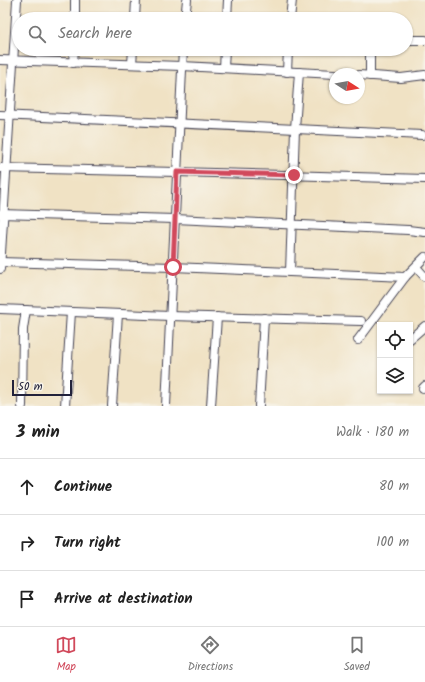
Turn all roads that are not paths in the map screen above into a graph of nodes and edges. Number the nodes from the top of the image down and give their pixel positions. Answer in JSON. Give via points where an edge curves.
{"nodes":[{"id":1,"x":16,"y":0,"type":"edge"},
{"id":2,"x":75,"y":0,"type":"edge"},
{"id":3,"x":136,"y":0,"type":"edge"},
{"id":4,"x":187,"y":0,"type":"edge"},
{"id":5,"x":228,"y":0,"type":"edge"},
{"id":6,"x":292,"y":0,"type":"edge"},
{"id":7,"x":15,"y":12,"type":"edge"},
{"id":8,"x":75,"y":12,"type":"edge"},
{"id":9,"x":135,"y":12,"type":"edge"},
{"id":10,"x":186,"y":12,"type":"edge"},
{"id":11,"x":227,"y":12,"type":"edge"},
{"id":12,"x":291,"y":12,"type":"edge"},
{"id":13,"x":413,"y":40,"type":"edge"},
{"id":14,"x":425,"y":40,"type":"edge"},
{"id":15,"x":13,"y":56,"type":"edge"},
{"id":16,"x":73,"y":56,"type":"edge"},
{"id":17,"x":133,"y":56,"type":"edge"},
{"id":18,"x":183,"y":56,"type":"edge"},
{"id":19,"x":225,"y":56,"type":"edge"},
{"id":20,"x":288,"y":56,"type":"edge"},
{"id":21,"x":370,"y":56,"type":"edge"},
{"id":22,"x":0,"y":60,"type":"edge"},
{"id":23,"x":13,"y":61,"type":"junction"},
{"id":24,"x":73,"y":62,"type":"junction"},
{"id":25,"x":132,"y":64,"type":"junction"},
{"id":26,"x":182,"y":66,"type":"junction"},
{"id":27,"x":224,"y":68,"type":"junction"},
{"id":28,"x":287,"y":72,"type":"junction"},
{"id":29,"x":299,"y":72,"type":"junction"},
{"id":30,"x":329,"y":74,"type":"edge"},
{"id":31,"x":425,"y":75,"type":"edge"},
{"id":32,"x":365,"y":76,"type":"edge"},
{"id":33,"x":370,"y":76,"type":"junction"},
{"id":34,"x":0,"y":115,"type":"edge"},
{"id":35,"x":10,"y":115,"type":"junction"},
{"id":36,"x":179,"y":124,"type":"junction"},
{"id":37,"x":295,"y":129,"type":"junction"},
{"id":38,"x":422,"y":135,"type":"dead end"},
{"id":39,"x":3,"y":168,"type":"edge"},
{"id":40,"x":177,"y":172,"type":"junction"},
{"id":41,"x":294,"y":175,"type":"junction"},
{"id":42,"x":425,"y":179,"type":"edge"},
{"id":43,"x":2,"y":214,"type":"edge"},
{"id":44,"x":175,"y":219,"type":"junction"},
{"id":45,"x":291,"y":224,"type":"junction"},
{"id":46,"x":425,"y":232,"type":"edge"},
{"id":47,"x":425,"y":258,"type":"edge"},
{"id":48,"x":0,"y":262,"type":"edge"},
{"id":49,"x":173,"y":267,"type":"junction"},
{"id":50,"x":416,"y":267,"type":"junction"},
{"id":51,"x":0,"y":269,"type":"edge"},
{"id":52,"x":290,"y":272,"type":"junction"},
{"id":53,"x":405,"y":277,"type":"junction"},
{"id":54,"x":425,"y":277,"type":"edge"},
{"id":55,"x":0,"y":309,"type":"edge"},
{"id":56,"x":26,"y":310,"type":"junction"},
{"id":57,"x":71,"y":312,"type":"junction"},
{"id":58,"x":118,"y":314,"type":"junction"},
{"id":59,"x":170,"y":316,"type":"junction"},
{"id":60,"x":217,"y":317,"type":"junction"},
{"id":61,"x":264,"y":318,"type":"junction"},
{"id":62,"x":361,"y":321,"type":"dead end"},
{"id":63,"x":425,"y":326,"type":"edge"},
{"id":64,"x":413,"y":336,"type":"edge"},
{"id":65,"x":358,"y":340,"type":"dead end"},
{"id":66,"x":22,"y":406,"type":"edge"},
{"id":67,"x":65,"y":406,"type":"edge"},
{"id":68,"x":112,"y":406,"type":"edge"},
{"id":69,"x":166,"y":406,"type":"edge"},
{"id":70,"x":211,"y":406,"type":"edge"},
{"id":71,"x":259,"y":406,"type":"edge"}],
"edges":[{"from":1,"to":7,"type":"street"},
{"from":2,"to":8,"type":"street"},
{"from":3,"to":9,"type":"street"},
{"from":4,"to":10,"type":"street"},
{"from":5,"to":11,"type":"street"},
{"from":6,"to":12,"type":"street"},
{"from":13,"to":14,"type":"street"},
{"from":15,"to":23,"type":"street"},
{"from":16,"to":24,"type":"street"},
{"from":17,"to":25,"type":"street"},
{"from":18,"to":26,"type":"street"},
{"from":19,"to":27,"type":"street"},
{"from":20,"to":28,"type":"street"},
{"from":21,"to":33,"type":"street"},
{"from":22,"to":23,"type":"street"},
{"from":23,"to":24,"type":"street"},
{"from":23,"to":35,"type":"street"},
{"from":24,"to":25,"type":"street"},
{"from":25,"to":26,"type":"street"},
{"from":26,"to":27,"type":"street"},
{"from":26,"to":36,"type":"street"},
{"from":27,"to":28,"type":"street"},
{"from":28,"to":29,"type":"street"},
{"from":29,"to":30,"type":"street"},
{"from":29,"to":37,"type":"street"},
{"from":31,"to":33,"type":"street","via":[[401,78]]},
{"from":32,"to":33,"type":"street"},
{"from":34,"to":35,"type":"street"},
{"from":35,"to":36,"type":"street"},
{"from":35,"to":39,"type":"street"},
{"from":36,"to":37,"type":"street"},
{"from":36,"to":40,"type":"street"},
{"from":37,"to":38,"type":"street"},
{"from":37,"to":41,"type":"street"},
{"from":39,"to":40,"type":"street"},
{"from":39,"to":43,"type":"street"},
{"from":40,"to":41,"type":"street"},
{"from":40,"to":44,"type":"street"},
{"from":41,"to":42,"type":"street"},
{"from":41,"to":45,"type":"street"},
{"from":43,"to":44,"type":"street"},
{"from":43,"to":48,"type":"street"},
{"from":44,"to":45,"type":"street"},
{"from":44,"to":49,"type":"street"},
{"from":45,"to":46,"type":"street"},
{"from":45,"to":52,"type":"street"},
{"from":47,"to":50,"type":"street"},
{"from":48,"to":49,"type":"street"},
{"from":48,"to":51,"type":"street"},
{"from":49,"to":52,"type":"street"},
{"from":49,"to":59,"type":"street"},
{"from":50,"to":53,"type":"street"},
{"from":50,"to":54,"type":"street"},
{"from":52,"to":53,"type":"street"},
{"from":53,"to":65,"type":"street"},
{"from":55,"to":56,"type":"street"},
{"from":56,"to":57,"type":"street"},
{"from":56,"to":66,"type":"street","via":[[23,329]]},
{"from":57,"to":58,"type":"street"},
{"from":57,"to":67,"type":"street"},
{"from":58,"to":59,"type":"street"},
{"from":58,"to":68,"type":"street"},
{"from":59,"to":60,"type":"street"},
{"from":59,"to":69,"type":"street"},
{"from":60,"to":61,"type":"street"},
{"from":60,"to":70,"type":"street"},
{"from":61,"to":62,"type":"street"},
{"from":61,"to":71,"type":"street"},
{"from":63,"to":64,"type":"street"}]}
